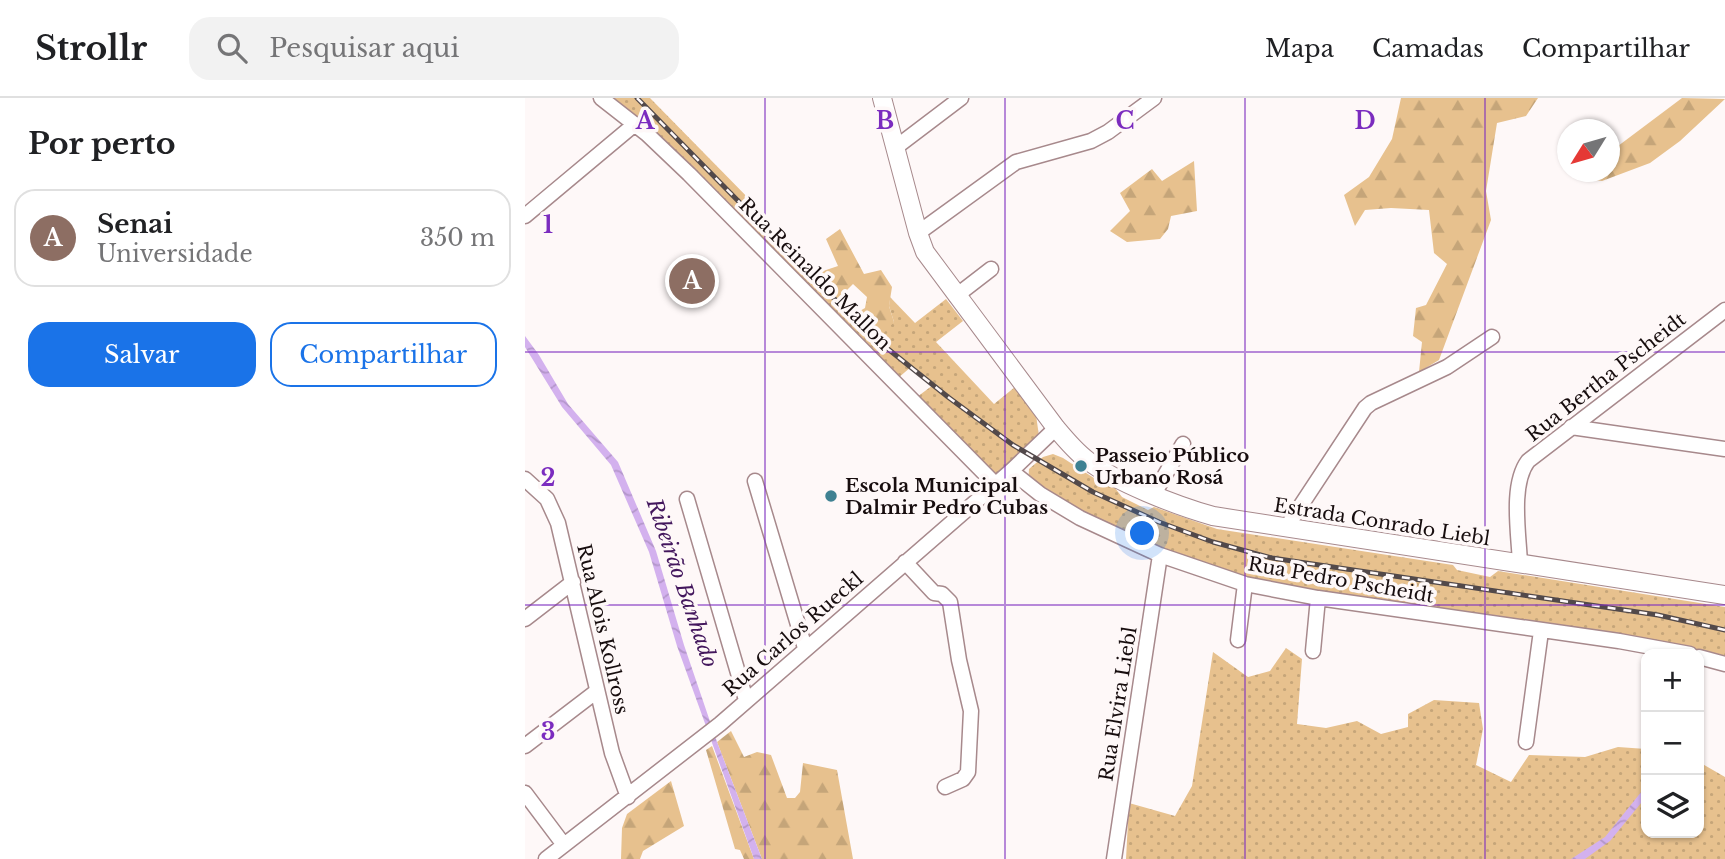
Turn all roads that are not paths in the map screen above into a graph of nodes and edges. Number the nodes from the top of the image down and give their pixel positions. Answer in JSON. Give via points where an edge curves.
{"nodes":[{"id":1,"x":601,"y":98,"type":"edge"},
{"id":2,"x":882,"y":98,"type":"edge"},
{"id":3,"x":961,"y":98,"type":"edge"},
{"id":4,"x":1154,"y":98,"type":"edge"},
{"id":5,"x":635,"y":124,"type":"junction"},
{"id":6,"x":895,"y":148,"type":"junction"},
{"id":7,"x":525,"y":216,"type":"edge"},
{"id":8,"x":918,"y":233,"type":"junction"},
{"id":9,"x":991,"y":269,"type":"dead end"},
{"id":10,"x":956,"y":296,"type":"junction"},
{"id":11,"x":1725,"y":310,"type":"edge"},
{"id":12,"x":1492,"y":337,"type":"dead end"},
{"id":13,"x":1571,"y":427,"type":"junction"},
{"id":14,"x":1056,"y":428,"type":"junction"},
{"id":15,"x":1183,"y":444,"type":"dead end"},
{"id":16,"x":1722,"y":446,"type":"edge"},
{"id":17,"x":1011,"y":471,"type":"junction"},
{"id":18,"x":525,"y":479,"type":"edge"},
{"id":19,"x":755,"y":481,"type":"dead end"},
{"id":20,"x":995,"y":484,"type":"junction"},
{"id":21,"x":1154,"y":494,"type":"junction"},
{"id":22,"x":687,"y":499,"type":"dead end"},
{"id":23,"x":1286,"y":528,"type":"junction"},
{"id":24,"x":1160,"y":555,"type":"junction"},
{"id":25,"x":905,"y":562,"type":"junction"},
{"id":26,"x":1520,"y":564,"type":"junction"},
{"id":27,"x":573,"y":582,"type":"junction"},
{"id":28,"x":1245,"y":584,"type":"junction"},
{"id":29,"x":1725,"y":595,"type":"edge"},
{"id":30,"x":1318,"y":598,"type":"junction"},
{"id":31,"x":525,"y":619,"type":"edge"},
{"id":32,"x":1541,"y":631,"type":"junction"},
{"id":33,"x":1238,"y":640,"type":"dead end"},
{"id":34,"x":805,"y":649,"type":"junction"},
{"id":35,"x":1663,"y":649,"type":"edge"},
{"id":36,"x":1314,"y":651,"type":"dead end"},
{"id":37,"x":1704,"y":658,"type":"edge"},
{"id":38,"x":1725,"y":664,"type":"edge"},
{"id":39,"x":597,"y":691,"type":"junction"},
{"id":40,"x":746,"y":700,"type":"junction"},
{"id":41,"x":1526,"y":743,"type":"dead end"},
{"id":42,"x":525,"y":746,"type":"edge"},
{"id":43,"x":946,"y":787,"type":"dead end"},
{"id":44,"x":525,"y":793,"type":"edge"},
{"id":45,"x":628,"y":797,"type":"junction"},
{"id":46,"x":564,"y":845,"type":"junction"},
{"id":47,"x":546,"y":859,"type":"edge"},
{"id":48,"x":1114,"y":859,"type":"edge"}],
"edges":[{"from":1,"to":5,"type":"street","name":"Rua Reinaldo Mallon"},
{"from":2,"to":6,"type":"main road","name":"Estrada Conrado Liebl"},
{"from":3,"to":6,"type":"street"},
{"from":4,"to":8,"type":"street","via":[[1100,137],[1016,162]]},
{"from":5,"to":7,"type":"street"},
{"from":5,"to":20,"type":"street","name":"Rua Reinaldo Mallon"},
{"from":6,"to":8,"type":"main road","name":"Estrada Conrado Liebl"},
{"from":8,"to":10,"type":"main road","name":"Estrada Conrado Liebl","via":[[925,252]]},
{"from":9,"to":10,"type":"street"},
{"from":10,"to":14,"type":"main road","name":"Estrada Conrado Liebl"},
{"from":11,"to":13,"type":"street","name":"Rua Bertha Pscheidt"},
{"from":12,"to":23,"type":"street","via":[[1447,367],[1371,403]]},
{"from":13,"to":16,"type":"street"},
{"from":13,"to":26,"type":"street","name":"Rua Bertha Pscheidt","via":[[1528,461],[1520,475]]},
{"from":14,"to":17,"type":"street","name":"Rua Carlos Rueckl"},
{"from":14,"to":21,"type":"main road","name":"Estrada Conrado Liebl","via":[[1088,461]]},
{"from":15,"to":21,"type":"street"},
{"from":17,"to":20,"type":"street","name":"Rua Carlos Rueckl"},
{"from":17,"to":24,"type":"street","name":"Rua Pedro Pscheidt","via":[[1080,518]]},
{"from":18,"to":27,"type":"street","name":"Rua Alois Kollross","via":[[553,510]]},
{"from":19,"to":34,"type":"street"},
{"from":20,"to":25,"type":"street","name":"Rua Carlos Rueckl"},
{"from":21,"to":23,"type":"main road","name":"Estrada Conrado Liebl","via":[[1213,516]]},
{"from":22,"to":40,"type":"street"},
{"from":23,"to":26,"type":"main road","name":"Estrada Conrado Liebl"},
{"from":24,"to":28,"type":"street","name":"Rua Pedro Pscheidt"},
{"from":24,"to":48,"type":"street","name":"Rua Elvira Liebl"},
{"from":25,"to":34,"type":"street","name":"Rua Carlos Rueckl"},
{"from":25,"to":43,"type":"street","via":[[934,593],[950,602],[971,711],[968,772]]},
{"from":26,"to":29,"type":"main road","name":"Estrada Conrado Liebl"},
{"from":27,"to":31,"type":"street"},
{"from":27,"to":39,"type":"street","name":"Rua Alois Kollross"},
{"from":28,"to":30,"type":"street","name":"Rua Pedro Pscheidt"},
{"from":28,"to":33,"type":"street"},
{"from":30,"to":32,"type":"street","name":"Rua Pedro Pscheidt"},
{"from":30,"to":36,"type":"street"},
{"from":32,"to":35,"type":"street","name":"Rua Pedro Pscheidt"},
{"from":32,"to":41,"type":"street"},
{"from":34,"to":40,"type":"street","name":"Rua Carlos Rueckl"},
{"from":37,"to":38,"type":"street"},
{"from":39,"to":42,"type":"street"},
{"from":39,"to":45,"type":"street","name":"Rua Alois Kollross"},
{"from":40,"to":45,"type":"street","name":"Rua Carlos Rueckl"},
{"from":44,"to":46,"type":"street"},
{"from":45,"to":46,"type":"street","name":"Rua Carlos Rueckl"},
{"from":46,"to":47,"type":"street","name":"Rua Carlos Rueckl"}]}
